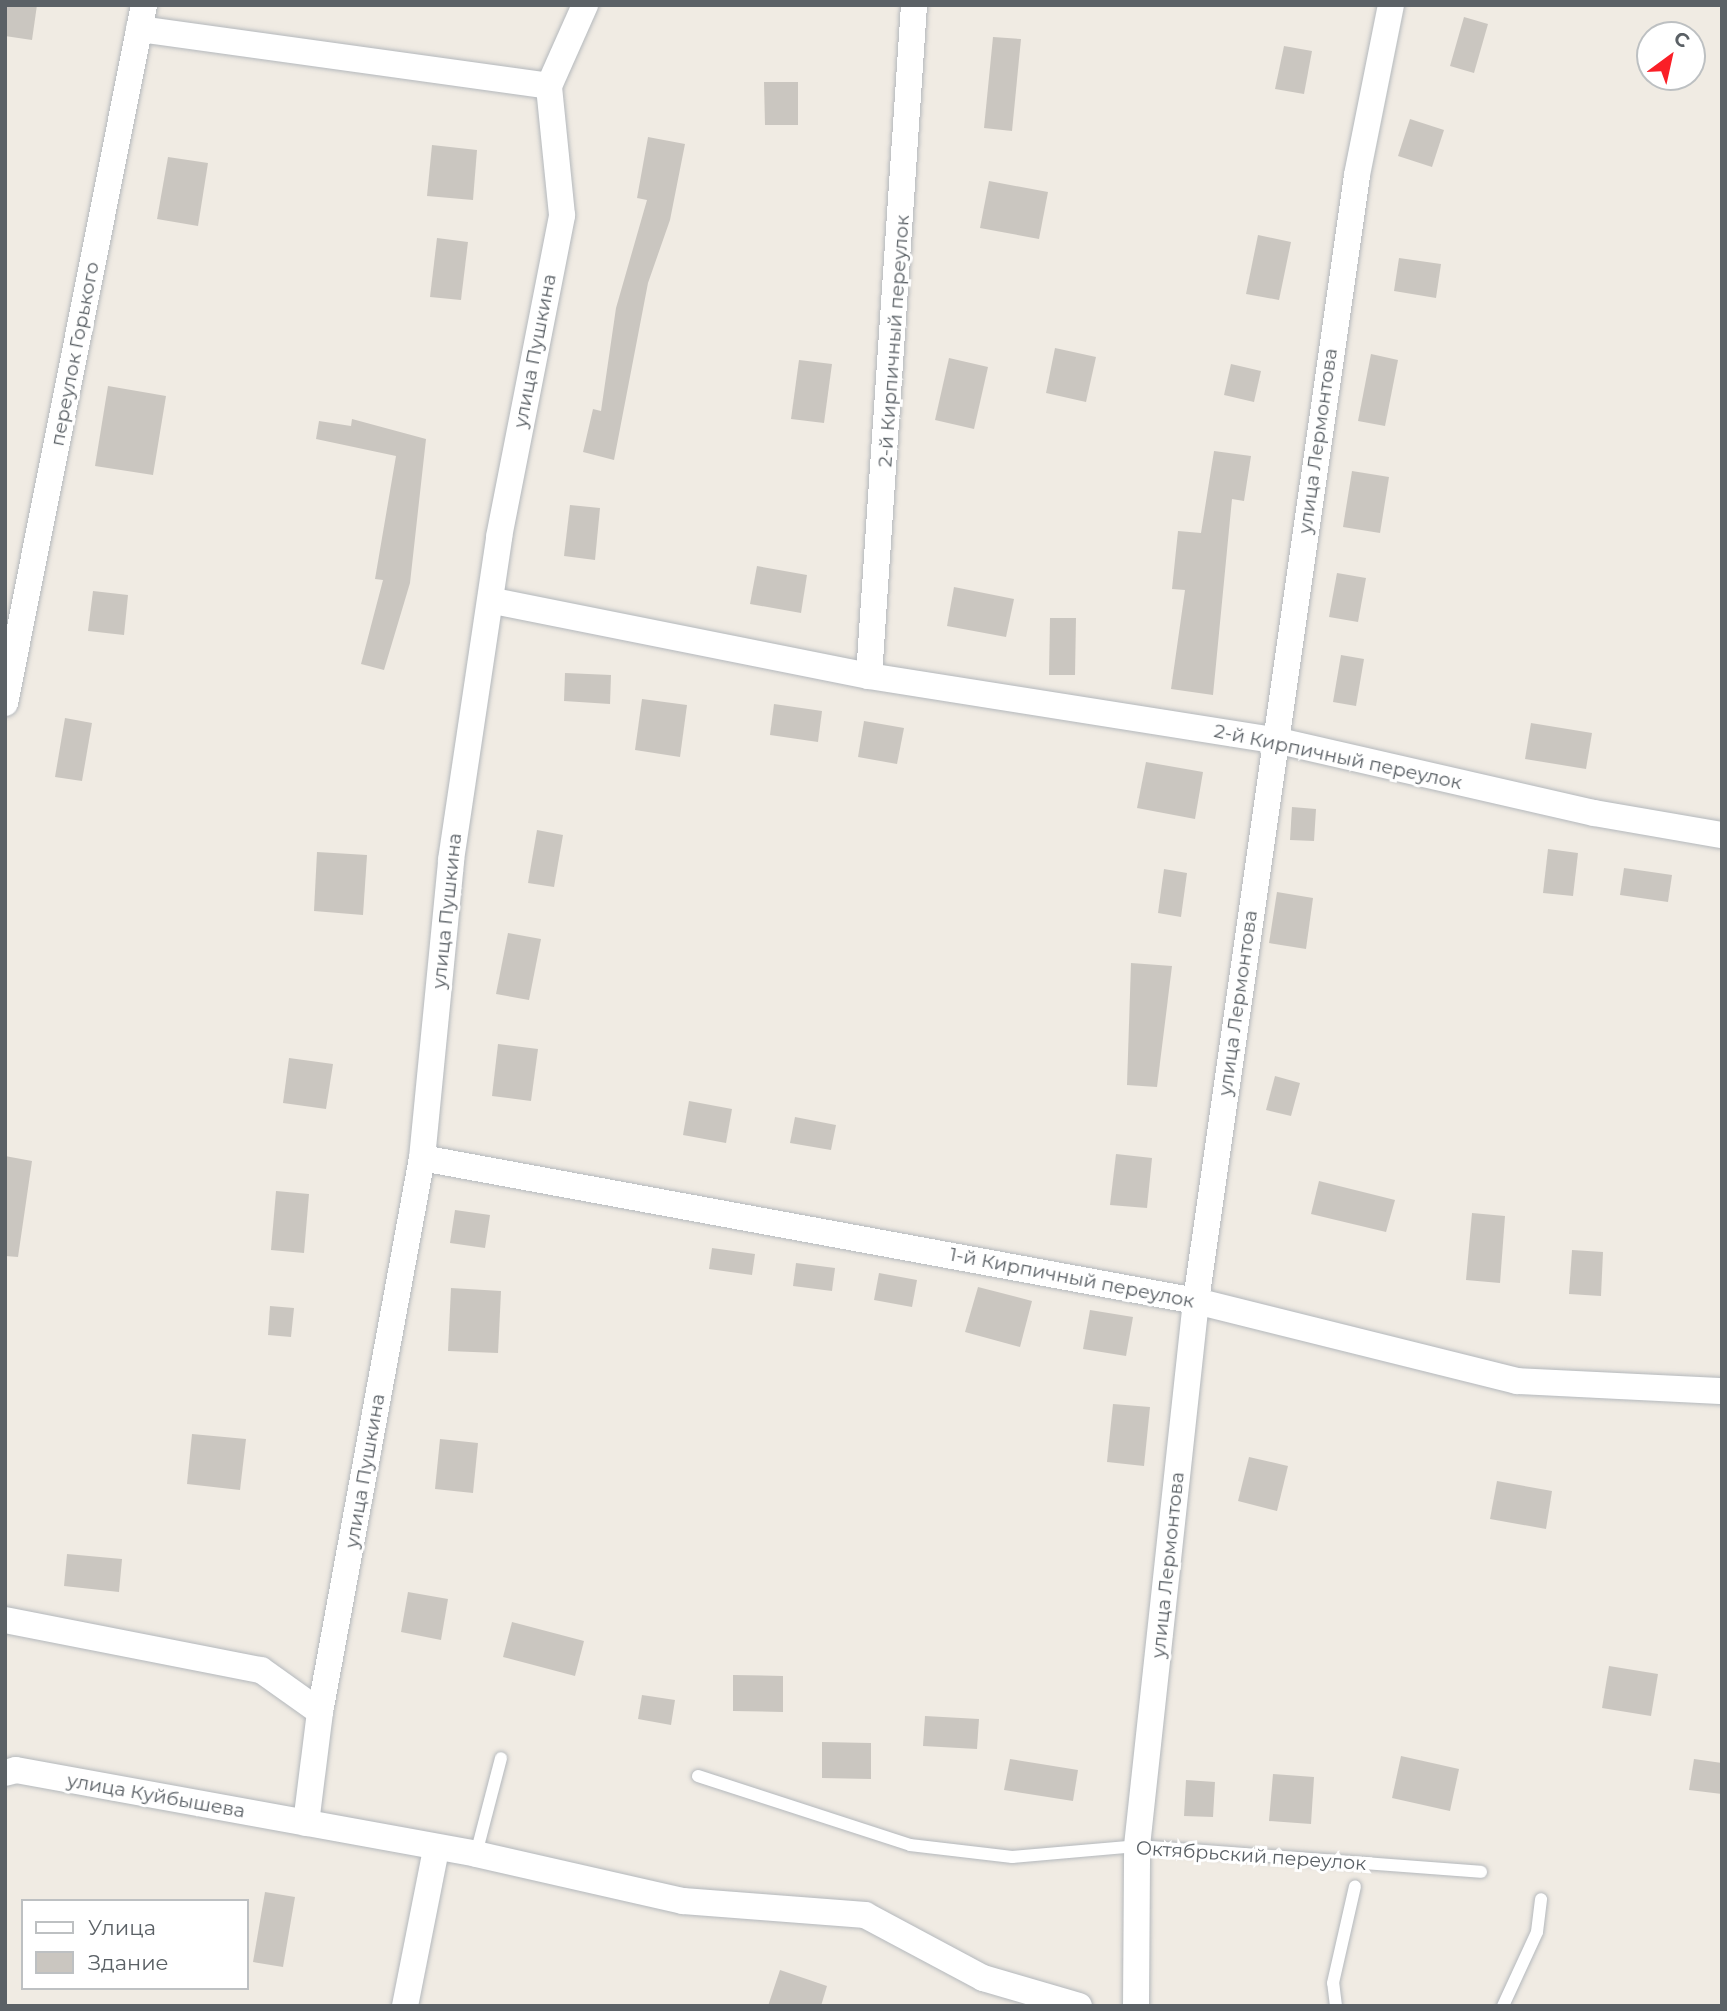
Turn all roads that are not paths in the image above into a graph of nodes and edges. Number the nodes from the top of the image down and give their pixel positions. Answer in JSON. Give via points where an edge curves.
{"nodes":[{"id":1,"x":585,"y":5,"type":"edge"},
{"id":2,"x":914,"y":5,"type":"edge"},
{"id":3,"x":1391,"y":5,"type":"edge"},
{"id":4,"x":142,"y":17,"type":"edge"},
{"id":5,"x":549,"y":86,"type":"junction"},
{"id":6,"x":494,"y":601,"type":"junction"},
{"id":7,"x":869,"y":676,"type":"junction"},
{"id":8,"x":5,"y":703,"type":"edge"},
{"id":9,"x":1275,"y":740,"type":"junction"},
{"id":10,"x":1722,"y":835,"type":"edge"},
{"id":11,"x":422,"y":1158,"type":"junction"},
{"id":12,"x":1196,"y":1301,"type":"junction"},
{"id":13,"x":1722,"y":1391,"type":"edge"},
{"id":14,"x":5,"y":1620,"type":"edge"},
{"id":15,"x":320,"y":1712,"type":"junction"},
{"id":16,"x":501,"y":1758,"type":"dead end"},
{"id":17,"x":5,"y":1773,"type":"edge"},
{"id":18,"x":698,"y":1776,"type":"dead end"},
{"id":19,"x":306,"y":1824,"type":"junction"},
{"id":20,"x":1138,"y":1846,"type":"junction"},
{"id":21,"x":436,"y":1849,"type":"junction"},
{"id":22,"x":477,"y":1854,"type":"junction"},
{"id":23,"x":1481,"y":1872,"type":"dead end"},
{"id":24,"x":1355,"y":1886,"type":"dead end"},
{"id":25,"x":1541,"y":1899,"type":"dead end"},
{"id":26,"x":405,"y":2006,"type":"edge"},
{"id":27,"x":1079,"y":2006,"type":"edge"},
{"id":28,"x":1136,"y":2006,"type":"edge"},
{"id":29,"x":1336,"y":2006,"type":"edge"},
{"id":30,"x":1503,"y":2006,"type":"edge"}],
"edges":[{"from":1,"to":5,"type":"street","name":"улица Пушкина"},
{"from":2,"to":7,"type":"street","name":"2-й Кирпичный переулок"},
{"from":3,"to":9,"type":"street","name":"улица Лермонтова","via":[[1357,175]]},
{"from":4,"to":5,"type":"street"},
{"from":4,"to":8,"type":"street","name":"переулок Горького"},
{"from":5,"to":6,"type":"street","name":"улица Пушкина","via":[[562,215],[499,537]]},
{"from":6,"to":7,"type":"street","name":"2-й Кирпичный переулок"},
{"from":6,"to":11,"type":"street","name":"улица Пушкина","via":[[451,860]]},
{"from":7,"to":9,"type":"street","name":"2-й Кирпичный переулок"},
{"from":9,"to":10,"type":"street","name":"2-й Кирпичный переулок","via":[[1594,813]]},
{"from":9,"to":12,"type":"street","name":"улица Лермонтова"},
{"from":11,"to":12,"type":"street","name":"1-й Кирпичный переулок"},
{"from":11,"to":15,"type":"street","name":"улица Пушкина"},
{"from":12,"to":13,"type":"street","name":"1-й Кирпичный переулок","via":[[1517,1381]]},
{"from":12,"to":20,"type":"street","name":"улица Лермонтова"},
{"from":14,"to":15,"type":"street","via":[[261,1670]]},
{"from":15,"to":19,"type":"street","name":"улица Пушкина"},
{"from":16,"to":22,"type":"lane"},
{"from":17,"to":19,"type":"street","name":"улица Куйбышева","via":[[16,1770]]},
{"from":18,"to":20,"type":"lane","name":"Октябрьский переулок","via":[[910,1845],[1012,1857]]},
{"from":19,"to":21,"type":"street","name":"улица Куйбышева"},
{"from":20,"to":23,"type":"lane","name":"Октябрьский переулок"},
{"from":20,"to":28,"type":"street","name":"улица Лермонтова"},
{"from":21,"to":22,"type":"street","name":"улица Куйбышева"},
{"from":21,"to":26,"type":"street"},
{"from":22,"to":27,"type":"street","name":"улица Куйбышева","via":[[683,1901],[865,1915],[984,1978]]},
{"from":24,"to":29,"type":"lane","via":[[1333,1983]]},
{"from":25,"to":30,"type":"lane","via":[[1537,1932]]}]}
